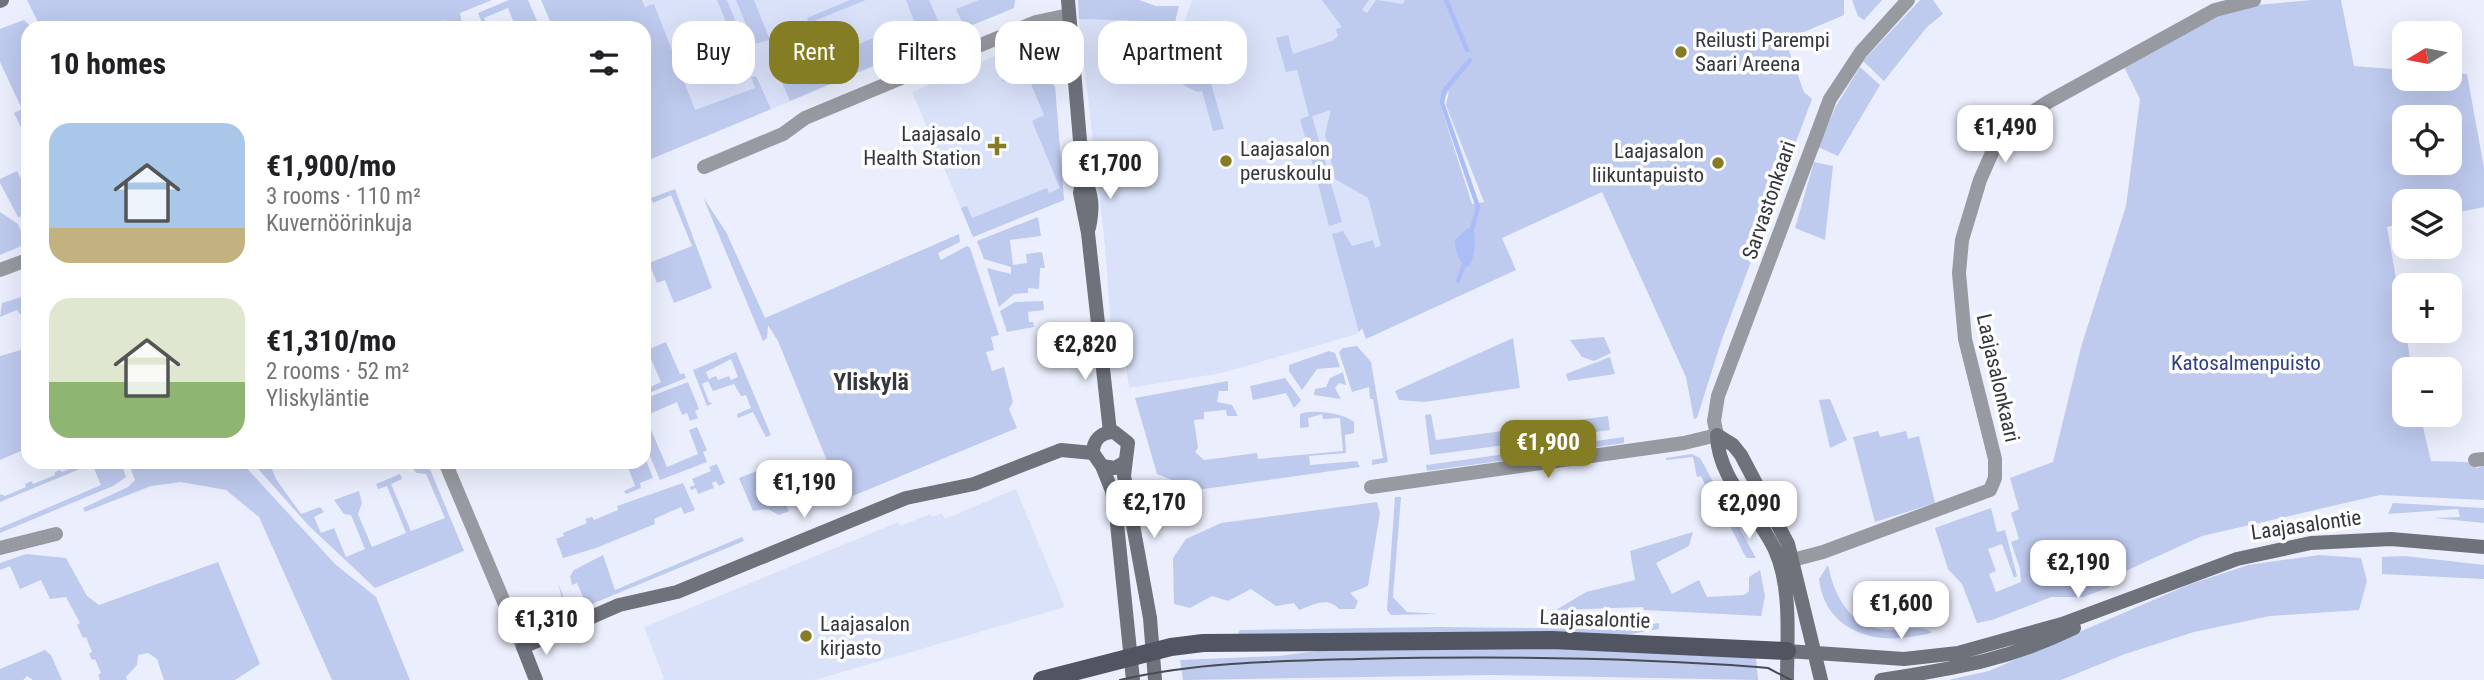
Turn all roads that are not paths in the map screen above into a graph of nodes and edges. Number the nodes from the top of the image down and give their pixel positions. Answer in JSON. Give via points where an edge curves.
{"nodes":[{"id":1,"x":1068,"y":0,"type":"edge"},
{"id":2,"x":1909,"y":0,"type":"edge"},
{"id":3,"x":2254,"y":0,"type":"edge"},
{"id":4,"x":1069,"y":15,"type":"junction"},
{"id":5,"x":704,"y":167,"type":"dead end"},
{"id":6,"x":21,"y":262,"type":"edge"},
{"id":7,"x":0,"y":270,"type":"edge"},
{"id":8,"x":1110,"y":432,"type":"junction"},
{"id":9,"x":1717,"y":435,"type":"junction"},
{"id":10,"x":1093,"y":453,"type":"junction"},
{"id":11,"x":1125,"y":462,"type":"junction"},
{"id":12,"x":1102,"y":466,"type":"junction"},
{"id":13,"x":448,"y":469,"type":"edge"},
{"id":14,"x":1371,"y":487,"type":"dead end"},
{"id":15,"x":57,"y":534,"type":"dead end"},
{"id":16,"x":2484,"y":547,"type":"edge"},
{"id":17,"x":0,"y":548,"type":"edge"},
{"id":18,"x":1786,"y":561,"type":"junction"},
{"id":19,"x":2142,"y":595,"type":"junction"},
{"id":20,"x":523,"y":647,"type":"junction"},
{"id":21,"x":1154,"y":651,"type":"junction"},
{"id":22,"x":1787,"y":651,"type":"junction"},
{"id":23,"x":1814,"y":653,"type":"junction"},
{"id":24,"x":1133,"y":656,"type":"junction"},
{"id":25,"x":536,"y":680,"type":"edge"},
{"id":26,"x":1042,"y":680,"type":"edge"},
{"id":27,"x":1133,"y":680,"type":"edge"},
{"id":28,"x":1155,"y":680,"type":"edge"},
{"id":29,"x":1787,"y":680,"type":"edge"},
{"id":30,"x":1821,"y":680,"type":"edge"},
{"id":31,"x":1881,"y":680,"type":"edge"}],
"edges":[{"from":1,"to":4,"type":"street"},
{"from":2,"to":9,"type":"street","name":"Sarvastonkaari","via":[[1861,52],[1818,125],[1718,396]]},
{"from":3,"to":18,"type":"street","name":"Laajasalonkaari","via":[[2214,10],[2048,102],[2008,127],[1995,146],[1962,240],[1959,272],[1965,339],[1995,459],[1994,484],[1975,498]]},
{"from":4,"to":5,"type":"street","via":[[1036,22],[962,51]]},
{"from":4,"to":8,"type":"street","via":[[1083,176],[1080,193]]},
{"from":6,"to":7,"type":"street"},
{"from":8,"to":10,"type":"street","via":[[1097,439]]},
{"from":8,"to":11,"type":"street","via":[[1122,435],[1128,443]]},
{"from":9,"to":14,"type":"street"},
{"from":9,"to":18,"type":"street","name":"Sarvastonkaari","via":[[1719,457],[1740,497]]},
{"from":9,"to":18,"type":"street","name":"Sarvastonkaari","via":[[1741,455]]},
{"from":10,"to":12,"type":"street"},
{"from":10,"to":20,"type":"street","via":[[1061,450],[974,484],[906,498],[677,592],[619,605]]},
{"from":11,"to":12,"type":"street","via":[[1115,468]]},
{"from":11,"to":21,"type":"street"},
{"from":12,"to":24,"type":"street","via":[[1112,491]]},
{"from":13,"to":20,"type":"street"},
{"from":15,"to":17,"type":"street"},
{"from":16,"to":19,"type":"street","name":"Laajasalontie","via":[[2390,539],[2311,543],[2237,559]]},
{"from":18,"to":22,"type":"street","name":"Sarvastonkaari"},
{"from":18,"to":23,"type":"street","name":"Sarvastonkaari"},
{"from":19,"to":23,"type":"street","name":"Laajasalontie","via":[[2062,624],[1958,653],[1904,659]]},
{"from":19,"to":31,"type":"street","name":"Laajasalontie","via":[[2043,643],[1998,659]]},
{"from":20,"to":25,"type":"street"},
{"from":21,"to":22,"type":"main road","name":"Laajasalontie","via":[[1203,643],[1458,639]]},
{"from":21,"to":24,"type":"main road","name":"Laajasalontie"},
{"from":21,"to":28,"type":"street"},
{"from":22,"to":23,"type":"street","name":"Laajasalontie"},
{"from":22,"to":29,"type":"street","name":"Sarvastonkaari"},
{"from":23,"to":30,"type":"street","name":"Sarvastonkaari"},
{"from":24,"to":26,"type":"main road","name":"Laajasalontie"},
{"from":24,"to":27,"type":"street"}]}
